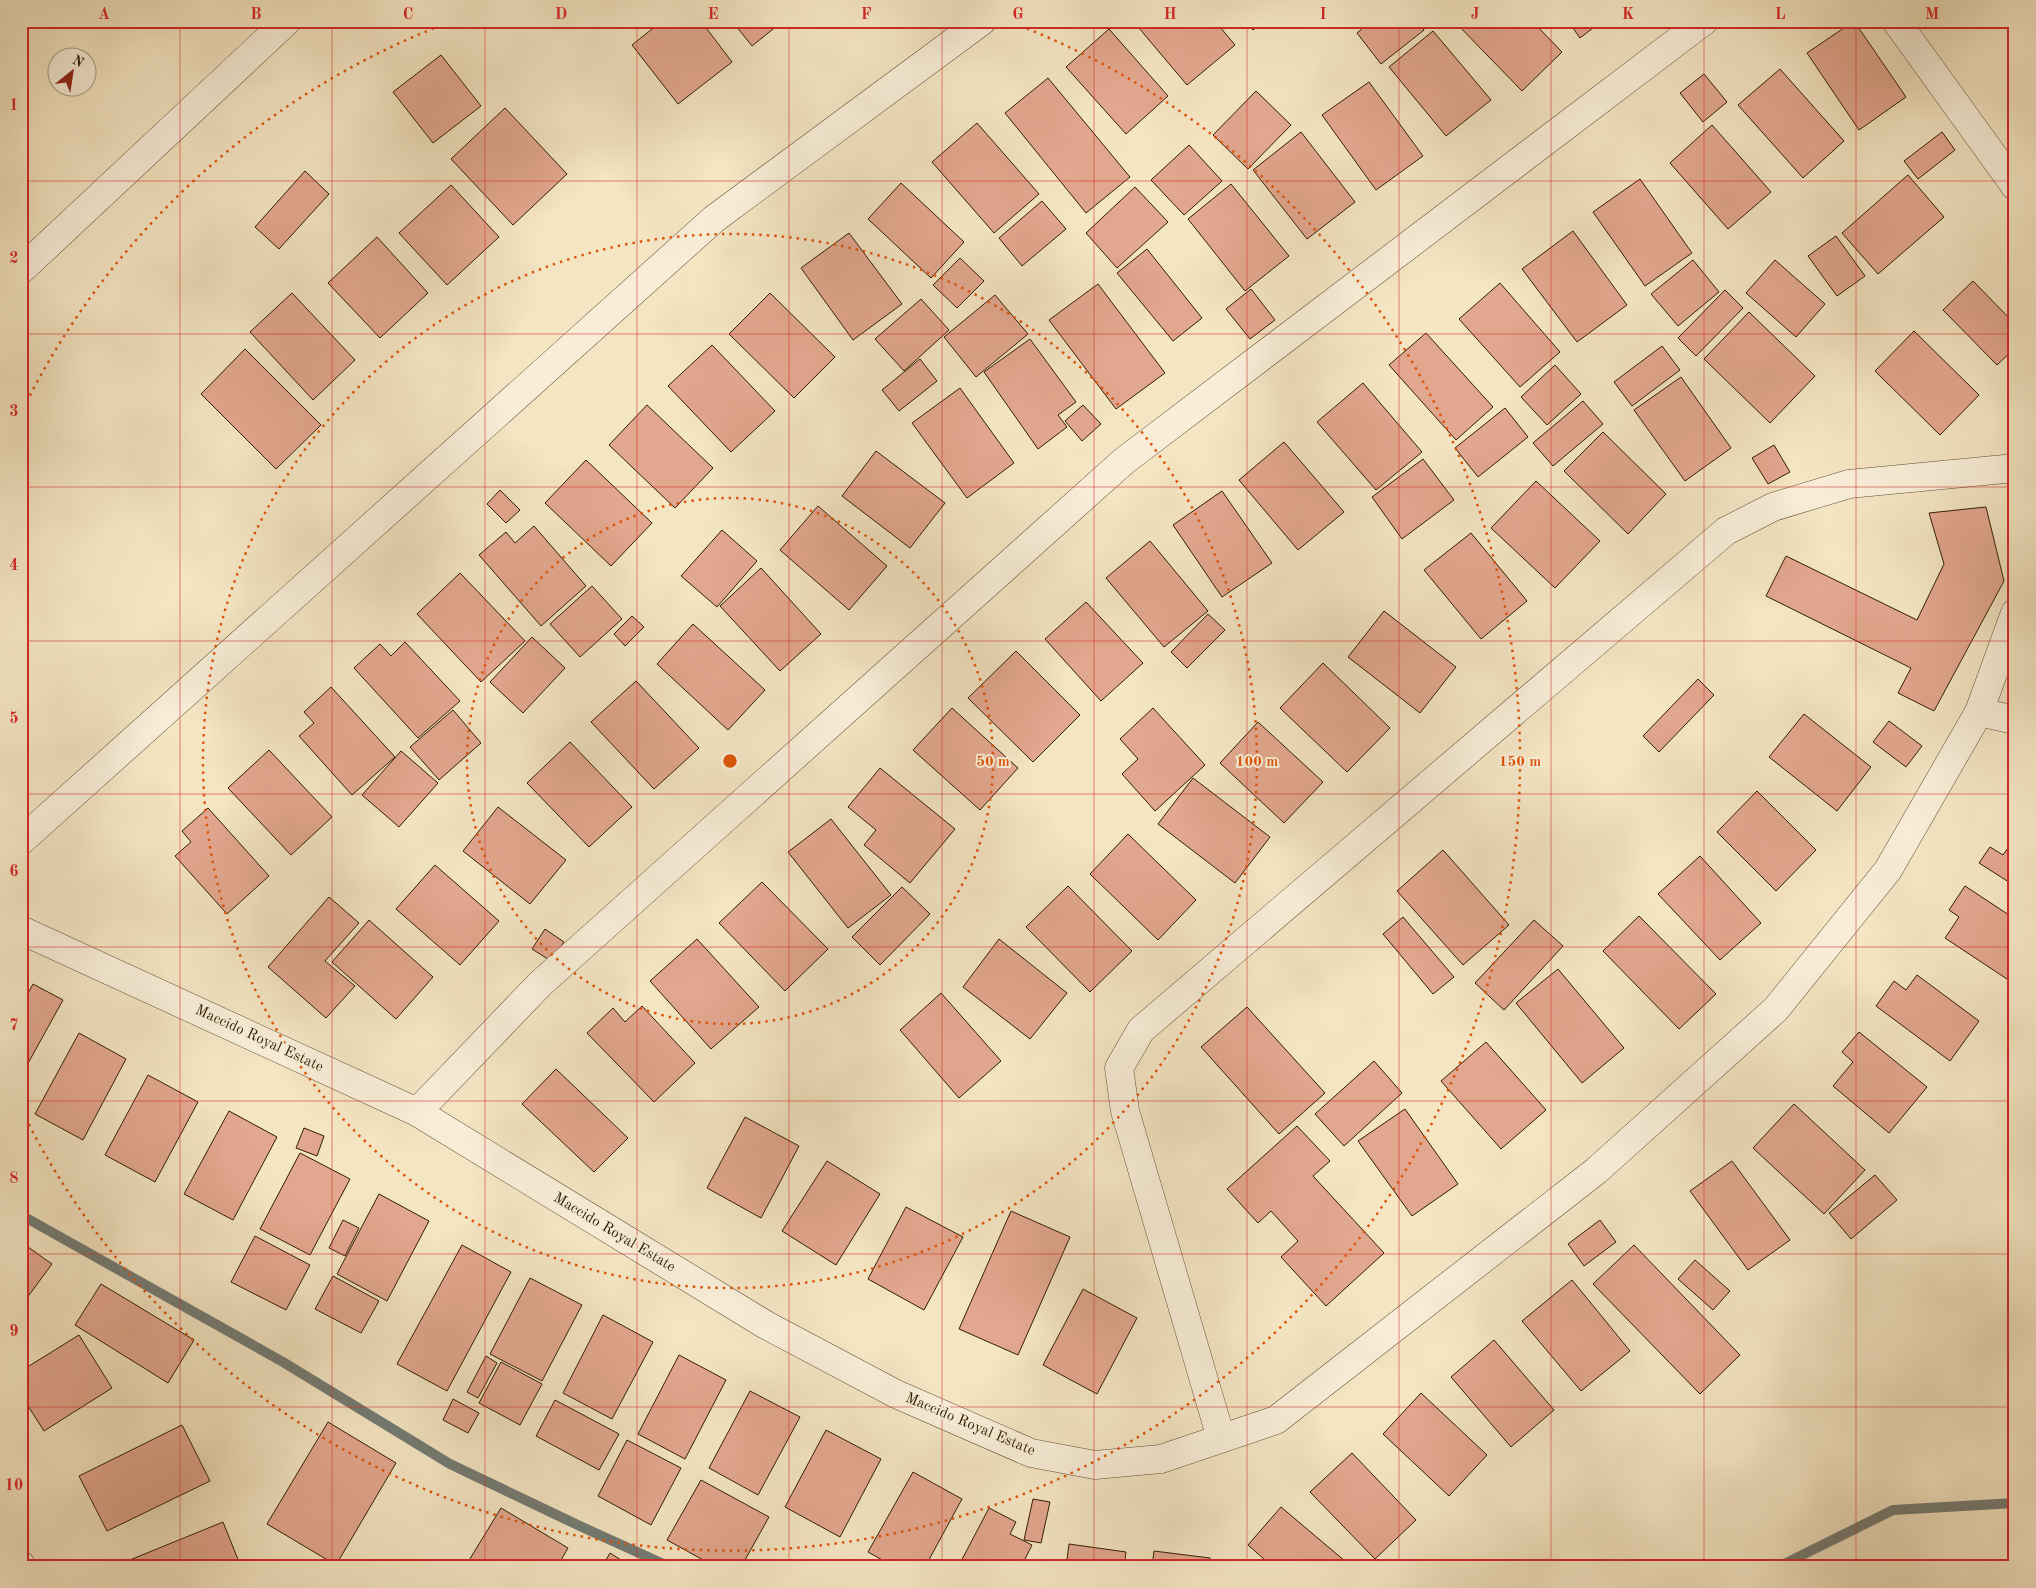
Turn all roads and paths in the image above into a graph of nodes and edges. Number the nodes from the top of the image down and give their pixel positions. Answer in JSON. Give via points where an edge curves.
{"nodes":[{"id":1,"x":287,"y":21,"type":"edge"},
{"id":2,"x":982,"y":21,"type":"edge"},
{"id":3,"x":1704,"y":21,"type":"edge"},
{"id":4,"x":1896,"y":21,"type":"edge"},
{"id":5,"x":2015,"y":186,"type":"edge"},
{"id":6,"x":21,"y":270,"type":"edge"},
{"id":7,"x":2015,"y":468,"type":"edge"},
{"id":8,"x":2015,"y":612,"type":"edge"},
{"id":9,"x":1979,"y":712,"type":"junction"},
{"id":10,"x":2015,"y":720,"type":"edge"},
{"id":11,"x":21,"y":841,"type":"edge"},
{"id":12,"x":21,"y":930,"type":"edge"},
{"id":13,"x":417,"y":1112,"type":"junction"},
{"id":14,"x":1221,"y":1438,"type":"junction"}],
"edges":[{"from":1,"to":6,"type":"street"},
{"from":2,"to":11,"type":"street","via":[[714,218]]},
{"from":3,"to":13,"type":"street","via":[[1124,461],[540,984]]},
{"from":4,"to":5,"type":"street"},
{"from":7,"to":14,"type":"street","via":[[1849,484],[1773,507],[1726,531],[1141,1030],[1119,1068],[1125,1111]]},
{"from":8,"to":9,"type":"street","name":"Maccido Royal Estate"},
{"from":9,"to":10,"type":"street"},
{"from":9,"to":14,"type":"street","name":"Maccido Royal Estate","via":[[1888,870],[1776,1009],[1596,1171],[1276,1420]]},
{"from":12,"to":13,"type":"street","name":"Maccido Royal Estate"},
{"from":13,"to":14,"type":"street","name":"Maccido Royal Estate","via":[[766,1325],[896,1394],[1031,1453],[1095,1465],[1161,1459]]}]}
